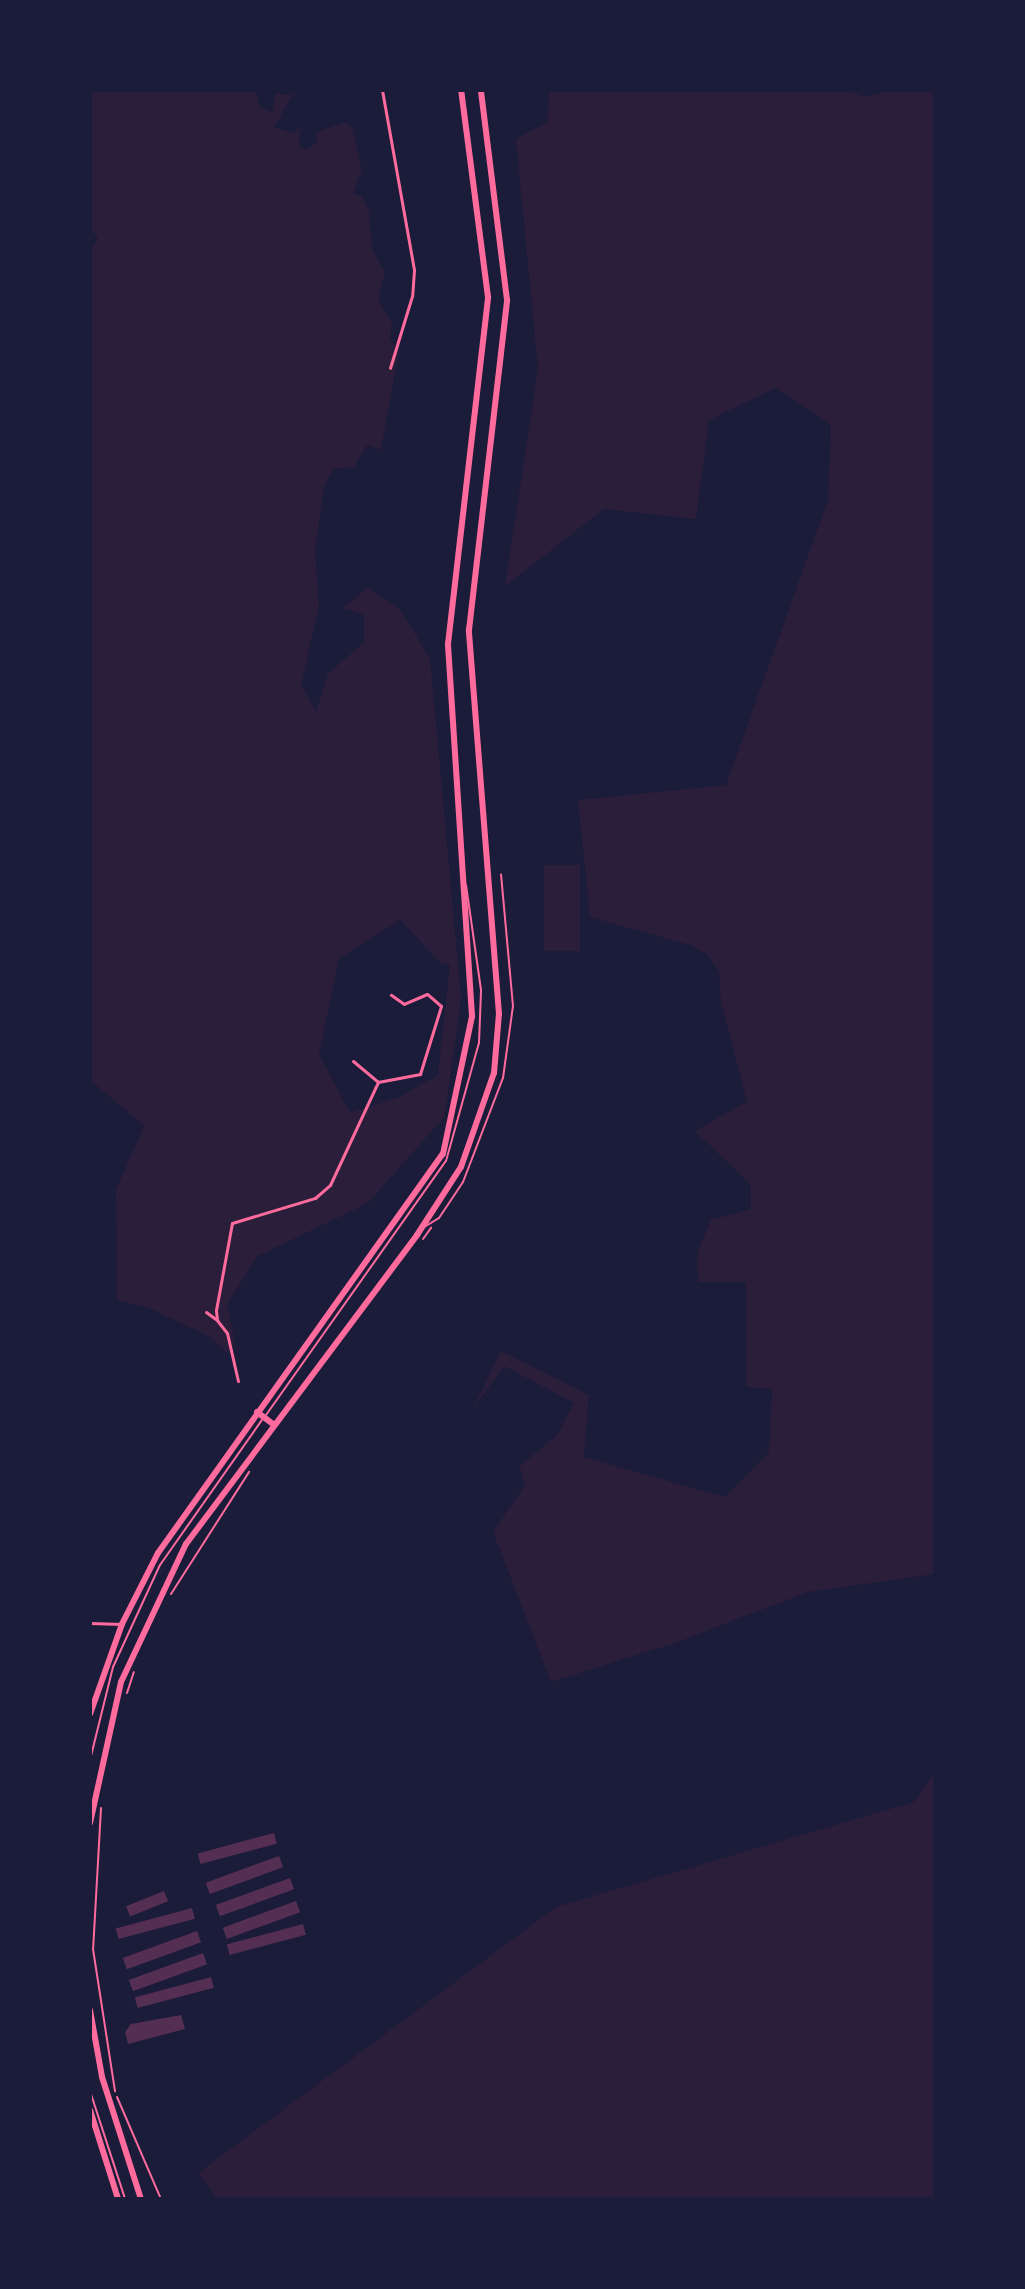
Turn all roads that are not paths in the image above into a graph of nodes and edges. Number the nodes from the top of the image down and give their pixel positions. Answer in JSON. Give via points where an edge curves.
{"nodes":[{"id":1,"x":382,"y":90,"type":"edge"},
{"id":2,"x":461,"y":90,"type":"edge"},
{"id":3,"x":481,"y":90,"type":"edge"},
{"id":4,"x":390,"y":368,"type":"dead end"},
{"id":5,"x":501,"y":875,"type":"dead end"},
{"id":6,"x":464,"y":876,"type":"junction"},
{"id":7,"x":391,"y":995,"type":"dead end"},
{"id":8,"x":353,"y":1061,"type":"dead end"},
{"id":9,"x":378,"y":1082,"type":"junction"},
{"id":10,"x":421,"y":1229,"type":"junction"},
{"id":11,"x":206,"y":1312,"type":"dead end"},
{"id":12,"x":217,"y":1320,"type":"junction"},
{"id":13,"x":238,"y":1381,"type":"dead end"},
{"id":14,"x":257,"y":1412,"type":"junction"},
{"id":15,"x":264,"y":1418,"type":"junction"},
{"id":16,"x":274,"y":1425,"type":"junction"},
{"id":17,"x":90,"y":1623,"type":"edge"},
{"id":18,"x":122,"y":1624,"type":"junction"},
{"id":19,"x":90,"y":1714,"type":"edge"},
{"id":20,"x":90,"y":1760,"type":"edge"},
{"id":21,"x":90,"y":1820,"type":"edge"},
{"id":22,"x":90,"y":2010,"type":"edge"},
{"id":23,"x":102,"y":2077,"type":"junction"},
{"id":24,"x":90,"y":2078,"type":"edge"},
{"id":25,"x":90,"y":2091,"type":"edge"},
{"id":26,"x":90,"y":2110,"type":"edge"},
{"id":27,"x":118,"y":2199,"type":"edge"},
{"id":28,"x":125,"y":2199,"type":"edge"},
{"id":29,"x":141,"y":2199,"type":"edge"}],
"edges":[{"from":1,"to":4,"type":"street","via":[[414,270],[412,296]]},
{"from":2,"to":6,"type":"main road","via":[[488,297],[448,644]]},
{"from":3,"to":10,"type":"main road","via":[[507,300],[469,630],[499,1014],[494,1073],[461,1167]]},
{"from":5,"to":10,"type":"lane","via":[[511,956],[508,1055],[482,1141],[439,1218]]},
{"from":6,"to":14,"type":"main road","via":[[472,1016],[443,1154]]},
{"from":6,"to":15,"type":"lane","via":[[481,990],[479,1043],[446,1161]]},
{"from":7,"to":9,"type":"street","via":[[404,1004],[427,994],[441,1006],[420,1074]]},
{"from":8,"to":9,"type":"street"},
{"from":9,"to":12,"type":"street","via":[[330,1185],[315,1198],[232,1223]]},
{"from":10,"to":16,"type":"main road"},
{"from":11,"to":12,"type":"street"},
{"from":12,"to":13,"type":"street","via":[[227,1333]]},
{"from":14,"to":15,"type":"main road"},
{"from":14,"to":18,"type":"main road","via":[[158,1553]]},
{"from":15,"to":16,"type":"main road"},
{"from":15,"to":20,"type":"lane","via":[[160,1565],[113,1667]]},
{"from":16,"to":21,"type":"main road","via":[[186,1544],[154,1606],[121,1682]]},
{"from":17,"to":18,"type":"street"},
{"from":18,"to":19,"type":"main road"},
{"from":22,"to":23,"type":"main road"},
{"from":23,"to":24,"type":"main road"},
{"from":23,"to":29,"type":"main road"},
{"from":25,"to":28,"type":"lane"},
{"from":26,"to":27,"type":"main road"}]}
